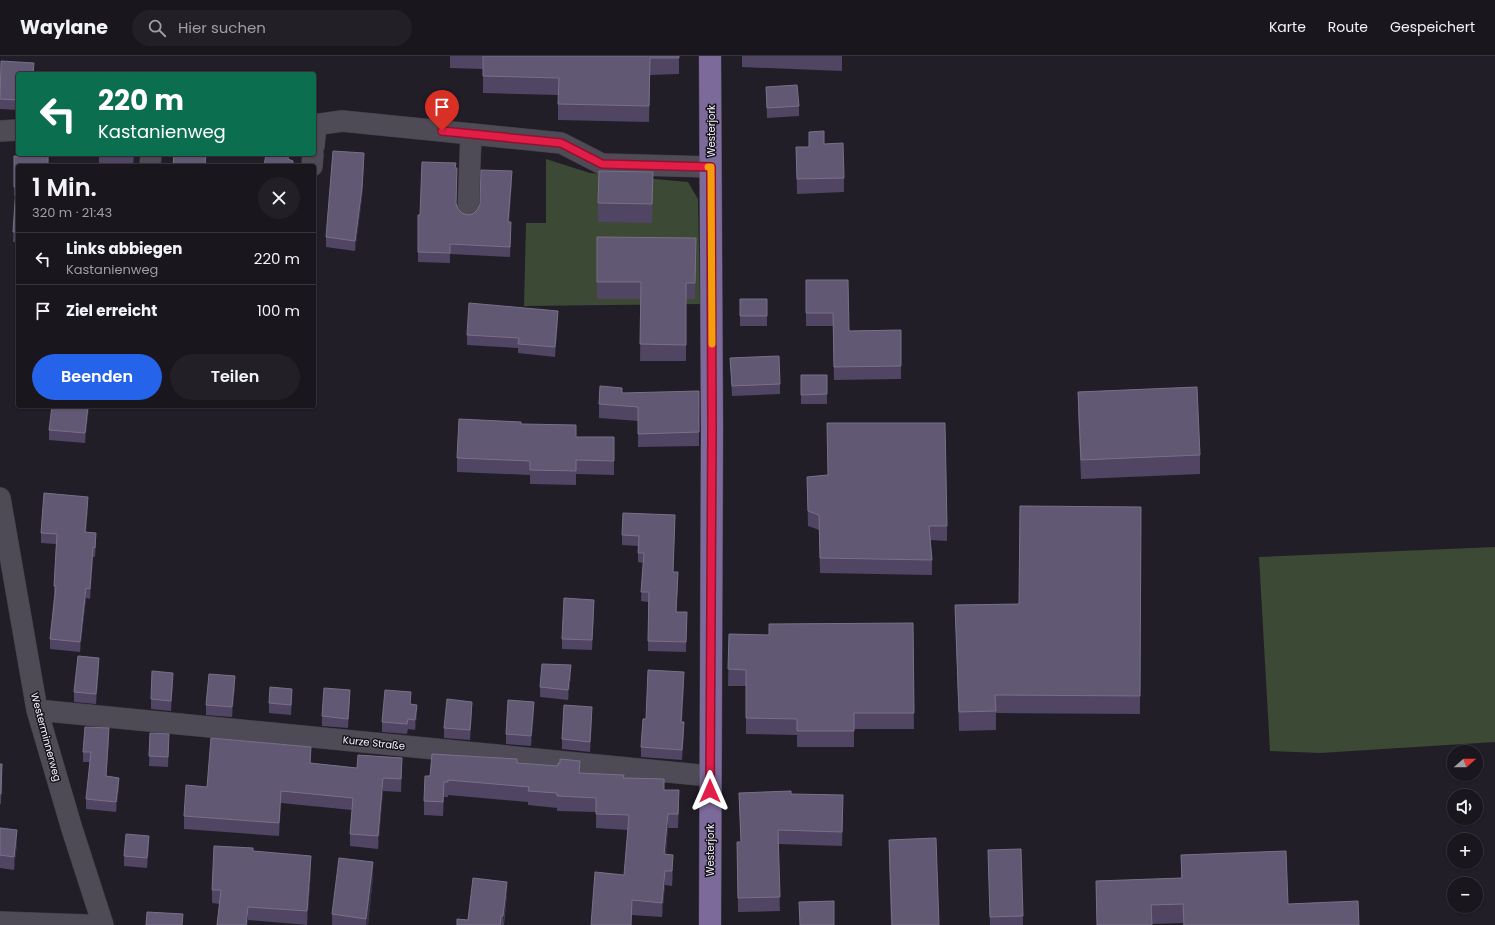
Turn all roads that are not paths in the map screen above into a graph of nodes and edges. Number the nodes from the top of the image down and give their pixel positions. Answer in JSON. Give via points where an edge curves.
{"nodes":[{"id":1,"x":710,"y":56,"type":"edge"},
{"id":2,"x":316,"y":125,"type":"edge"},
{"id":3,"x":16,"y":130,"type":"edge"},
{"id":4,"x":0,"y":131,"type":"edge"},
{"id":5,"x":471,"y":134,"type":"junction"},
{"id":6,"x":711,"y":167,"type":"junction"},
{"id":7,"x":468,"y":213,"type":"edge"},
{"id":8,"x":0,"y":498,"type":"edge"},
{"id":9,"x":37,"y":710,"type":"junction"},
{"id":10,"x":710,"y":776,"type":"junction"},
{"id":11,"x":0,"y":922,"type":"edge"},
{"id":12,"x":86,"y":925,"type":"edge"},
{"id":13,"x":103,"y":925,"type":"edge"},
{"id":14,"x":710,"y":925,"type":"edge"}],
"edges":[{"from":1,"to":6,"type":"main road","name":"Westerjork"},
{"from":2,"to":5,"type":"street","via":[[342,121]]},
{"from":3,"to":4,"type":"street"},
{"from":5,"to":6,"type":"street","via":[[561,143],[602,164]]},
{"from":5,"to":7,"type":"street"},
{"from":6,"to":10,"type":"main road","name":"Westerjork"},
{"from":8,"to":9,"type":"street","name":"Westerminnerweg"},
{"from":9,"to":10,"type":"street","name":"Kurze Straße"},
{"from":9,"to":13,"type":"street","name":"Westerminnerweg"},
{"from":10,"to":14,"type":"main road","name":"Westerjork"},
{"from":11,"to":12,"type":"street"}]}
